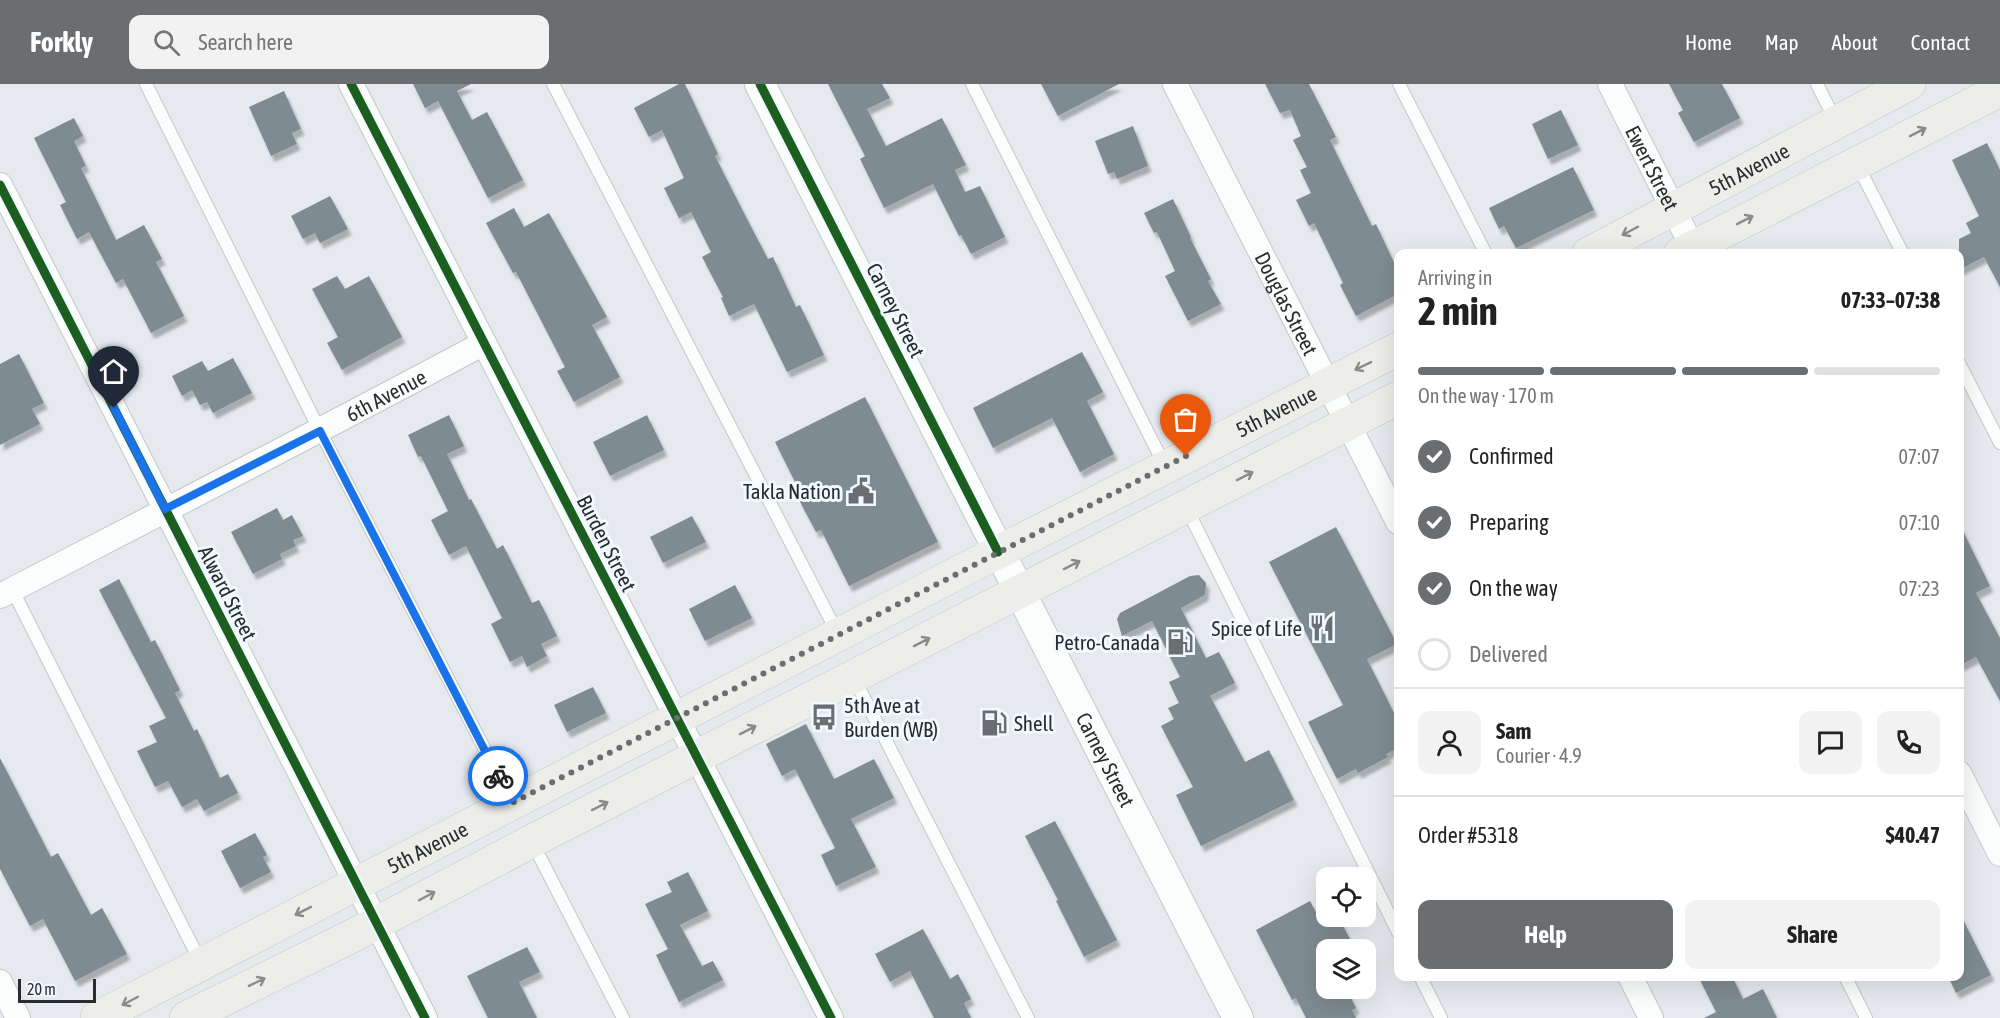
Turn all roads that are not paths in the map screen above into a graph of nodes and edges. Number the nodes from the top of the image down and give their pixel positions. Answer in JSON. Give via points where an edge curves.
{"nodes":[{"id":1,"x":146,"y":84,"type":"edge"},
{"id":2,"x":351,"y":84,"type":"edge"},
{"id":3,"x":553,"y":84,"type":"edge"},
{"id":4,"x":760,"y":84,"type":"edge"},
{"id":5,"x":972,"y":84,"type":"edge"},
{"id":6,"x":1176,"y":84,"type":"edge"},
{"id":7,"x":1399,"y":84,"type":"edge"},
{"id":8,"x":1610,"y":84,"type":"edge"},
{"id":9,"x":1817,"y":84,"type":"edge"},
{"id":10,"x":1909,"y":84,"type":"edge"},
{"id":11,"x":2000,"y":90,"type":"edge"},
{"id":12,"x":1837,"y":123,"type":"junction"},
{"id":13,"x":1857,"y":163,"type":"junction"},
{"id":14,"x":0,"y":185,"type":"edge"},
{"id":15,"x":1673,"y":209,"type":"junction"},
{"id":16,"x":1483,"y":249,"type":"edge"},
{"id":17,"x":1597,"y":249,"type":"edge"},
{"id":18,"x":1689,"y":249,"type":"edge"},
{"id":19,"x":1694,"y":249,"type":"edge"},
{"id":20,"x":1900,"y":249,"type":"edge"},
{"id":21,"x":484,"y":344,"type":"junction"},
{"id":22,"x":1394,"y":351,"type":"edge"},
{"id":23,"x":1964,"y":373,"type":"edge"},
{"id":24,"x":1328,"y":383,"type":"junction"},
{"id":25,"x":1394,"y":400,"type":"edge"},
{"id":26,"x":1348,"y":423,"type":"junction"},
{"id":27,"x":320,"y":431,"type":"junction"},
{"id":28,"x":2000,"y":443,"type":"edge"},
{"id":29,"x":1165,"y":467,"type":"junction"},
{"id":30,"x":1185,"y":506,"type":"junction"},
{"id":31,"x":165,"y":509,"type":"junction"},
{"id":32,"x":1394,"y":514,"type":"edge"},
{"id":33,"x":998,"y":552,"type":"junction"},
{"id":34,"x":1020,"y":591,"type":"junction"},
{"id":35,"x":6,"y":592,"type":"edge"},
{"id":36,"x":838,"y":634,"type":"junction"},
{"id":37,"x":853,"y":677,"type":"junction"},
{"id":38,"x":676,"y":717,"type":"junction"},
{"id":39,"x":696,"y":757,"type":"junction"},
{"id":40,"x":1964,"y":783,"type":"edge"},
{"id":41,"x":512,"y":803,"type":"junction"},
{"id":42,"x":532,"y":841,"type":"junction"},
{"id":43,"x":2000,"y":854,"type":"edge"},
{"id":44,"x":355,"y":884,"type":"junction"},
{"id":45,"x":375,"y":923,"type":"junction"},
{"id":46,"x":1394,"y":924,"type":"edge"},
{"id":47,"x":201,"y":964,"type":"junction"},
{"id":48,"x":1422,"y":981,"type":"edge"},
{"id":49,"x":1632,"y":981,"type":"edge"},
{"id":50,"x":1848,"y":981,"type":"edge"},
{"id":51,"x":0,"y":982,"type":"edge"},
{"id":52,"x":18,"y":1018,"type":"edge"},
{"id":53,"x":97,"y":1018,"type":"edge"},
{"id":54,"x":186,"y":1018,"type":"edge"},
{"id":55,"x":425,"y":1018,"type":"edge"},
{"id":56,"x":623,"y":1018,"type":"edge"},
{"id":57,"x":831,"y":1018,"type":"edge"},
{"id":58,"x":1028,"y":1018,"type":"edge"},
{"id":59,"x":1238,"y":1018,"type":"edge"},
{"id":60,"x":1441,"y":1018,"type":"edge"},
{"id":61,"x":1651,"y":1018,"type":"edge"},
{"id":62,"x":1866,"y":1018,"type":"edge"}],
"edges":[{"from":1,"to":27,"type":"lane"},
{"from":2,"to":21,"type":"street","name":"Burden Street"},
{"from":3,"to":36,"type":"lane"},
{"from":4,"to":33,"type":"street","name":"Carney Street"},
{"from":5,"to":29,"type":"lane"},
{"from":6,"to":24,"type":"street","name":"Douglas Street"},
{"from":7,"to":16,"type":"lane"},
{"from":8,"to":15,"type":"street","name":"Ewert Street"},
{"from":9,"to":12,"type":"lane"},
{"from":10,"to":12,"type":"main road","name":"5th Avenue"},
{"from":13,"to":11,"type":"main road","name":"5th Avenue","one_way":true},
{"from":12,"to":15,"type":"main road","name":"5th Avenue"},
{"from":19,"to":13,"type":"main road","name":"5th Avenue","one_way":true},
{"from":13,"to":20,"type":"lane"},
{"from":14,"to":31,"type":"street","name":"Alward Street"},
{"from":15,"to":17,"type":"main road","name":"5th Avenue","one_way":true},
{"from":15,"to":18,"type":"street","name":"Ewert Street"},
{"from":21,"to":27,"type":"street","name":"6th Avenue"},
{"from":21,"to":38,"type":"street","name":"Burden Street"},
{"from":22,"to":24,"type":"main road","name":"5th Avenue","one_way":true},
{"from":23,"to":28,"type":"lane"},
{"from":24,"to":26,"type":"street","name":"Douglas Street"},
{"from":24,"to":29,"type":"main road","name":"5th Avenue"},
{"from":25,"to":26,"type":"main road","name":"5th Avenue"},
{"from":30,"to":26,"type":"main road","name":"5th Avenue","one_way":true},
{"from":26,"to":32,"type":"street","name":"Douglas Street"},
{"from":27,"to":31,"type":"street","name":"6th Avenue"},
{"from":27,"to":41,"type":"lane"},
{"from":29,"to":33,"type":"main road","name":"5th Avenue"},
{"from":34,"to":30,"type":"main road","name":"5th Avenue","one_way":true},
{"from":30,"to":46,"type":"lane"},
{"from":31,"to":35,"type":"street","name":"6th Avenue"},
{"from":31,"to":44,"type":"street","name":"Alward Street"},
{"from":33,"to":34,"type":"street","name":"Carney Street"},
{"from":33,"to":36,"type":"main road","name":"5th Avenue"},
{"from":37,"to":34,"type":"main road","name":"5th Avenue","one_way":true},
{"from":34,"to":59,"type":"street","name":"Carney Street"},
{"from":35,"to":47,"type":"lane"},
{"from":36,"to":38,"type":"main road","name":"5th Avenue"},
{"from":39,"to":37,"type":"main road","name":"5th Avenue","one_way":true},
{"from":37,"to":58,"type":"lane"},
{"from":38,"to":39,"type":"street","name":"Burden Street"},
{"from":38,"to":41,"type":"main road","name":"5th Avenue"},
{"from":42,"to":39,"type":"main road","name":"5th Avenue","one_way":true},
{"from":39,"to":57,"type":"street","name":"Burden Street"},
{"from":40,"to":43,"type":"street"},
{"from":41,"to":44,"type":"main road","name":"5th Avenue"},
{"from":45,"to":42,"type":"main road","name":"5th Avenue","one_way":true},
{"from":42,"to":56,"type":"lane"},
{"from":44,"to":45,"type":"street","name":"Alward Street"},
{"from":44,"to":47,"type":"main road","name":"5th Avenue","one_way":true},
{"from":54,"to":45,"type":"main road","name":"5th Avenue","one_way":true,"via":[[222,1005]]},
{"from":45,"to":55,"type":"street","name":"Alward Street"},
{"from":47,"to":53,"type":"main road","name":"5th Avenue","one_way":true},
{"from":48,"to":60,"type":"lane"},
{"from":49,"to":61,"type":"street"},
{"from":50,"to":62,"type":"lane"},
{"from":51,"to":52,"type":"street"}]}
